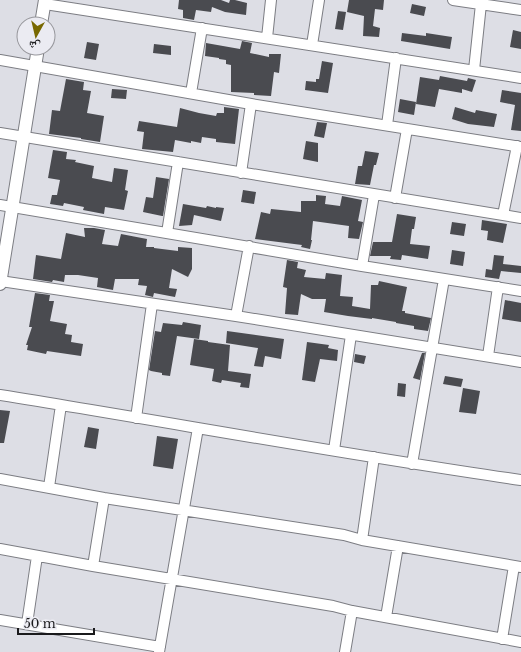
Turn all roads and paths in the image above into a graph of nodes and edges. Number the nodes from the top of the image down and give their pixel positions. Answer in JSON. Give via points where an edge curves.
{"nodes":[{"id":1,"x":271,"y":0,"type":"edge"},
{"id":2,"x":319,"y":0,"type":"edge"},
{"id":3,"x":453,"y":0,"type":"edge"},
{"id":4,"x":45,"y":2,"type":"edge"},
{"id":5,"x":481,"y":4,"type":"junction"},
{"id":6,"x":521,"y":10,"type":"edge"},
{"id":7,"x":43,"y":16,"type":"edge"},
{"id":8,"x":202,"y":28,"type":"junction"},
{"id":9,"x":267,"y":38,"type":"junction"},
{"id":10,"x":312,"y":46,"type":"junction"},
{"id":11,"x":37,"y":56,"type":"edge"},
{"id":12,"x":396,"y":58,"type":"junction"},
{"id":13,"x":0,"y":60,"type":"edge"},
{"id":14,"x":35,"y":65,"type":"junction"},
{"id":15,"x":474,"y":70,"type":"junction"},
{"id":16,"x":521,"y":78,"type":"edge"},
{"id":17,"x":192,"y":93,"type":"junction"},
{"id":18,"x":251,"y":104,"type":"junction"},
{"id":19,"x":386,"y":125,"type":"junction"},
{"id":20,"x":407,"y":128,"type":"junction"},
{"id":21,"x":0,"y":133,"type":"edge"},
{"id":22,"x":23,"y":137,"type":"junction"},
{"id":23,"x":519,"y":146,"type":"edge"},
{"id":24,"x":178,"y":162,"type":"junction"},
{"id":25,"x":240,"y":173,"type":"junction"},
{"id":26,"x":374,"y":195,"type":"junction"},
{"id":27,"x":395,"y":198,"type":"junction"},
{"id":28,"x":6,"y":206,"type":"edge"},
{"id":29,"x":503,"y":215,"type":"junction"},
{"id":30,"x":521,"y":218,"type":"edge"},
{"id":31,"x":167,"y":233,"type":"junction"},
{"id":32,"x":249,"y":246,"type":"junction"},
{"id":33,"x":362,"y":266,"type":"junction"},
{"id":34,"x":444,"y":279,"type":"junction"},
{"id":35,"x":0,"y":282,"type":"edge"},
{"id":36,"x":498,"y":287,"type":"junction"},
{"id":37,"x":521,"y":291,"type":"edge"},
{"id":38,"x":152,"y":304,"type":"junction"},
{"id":39,"x":236,"y":316,"type":"junction"},
{"id":40,"x":351,"y":335,"type":"junction"},
{"id":41,"x":433,"y":348,"type":"junction"},
{"id":42,"x":488,"y":356,"type":"junction"},
{"id":43,"x":521,"y":362,"type":"edge"},
{"id":44,"x":0,"y":395,"type":"edge"},
{"id":45,"x":61,"y":405,"type":"junction"},
{"id":46,"x":136,"y":418,"type":"junction"},
{"id":47,"x":198,"y":428,"type":"junction"},
{"id":48,"x":334,"y":450,"type":"junction"},
{"id":49,"x":374,"y":457,"type":"junction"},
{"id":50,"x":412,"y":464,"type":"junction"},
{"id":51,"x":0,"y":479,"type":"edge"},
{"id":52,"x":521,"y":480,"type":"edge"},
{"id":53,"x":49,"y":487,"type":"junction"},
{"id":54,"x":104,"y":498,"type":"junction"},
{"id":55,"x":183,"y":509,"type":"junction"},
{"id":56,"x":362,"y":540,"type":"junction"},
{"id":57,"x":398,"y":546,"type":"junction"},
{"id":58,"x":0,"y":549,"type":"edge"},
{"id":59,"x":37,"y":556,"type":"junction"},
{"id":60,"x":93,"y":566,"type":"junction"},
{"id":61,"x":517,"y":566,"type":"edge"},
{"id":62,"x":171,"y":578,"type":"junction"},
{"id":63,"x":352,"y":611,"type":"junction"},
{"id":64,"x":386,"y":617,"type":"junction"},
{"id":65,"x":0,"y":620,"type":"edge"},
{"id":66,"x":27,"y":624,"type":"junction"},
{"id":67,"x":502,"y":639,"type":"junction"},
{"id":68,"x":521,"y":642,"type":"edge"},
{"id":69,"x":159,"y":649,"type":"edge"},
{"id":70,"x":345,"y":652,"type":"edge"}],
"edges":[{"from":1,"to":9,"type":"street"},
{"from":2,"to":10,"type":"street"},
{"from":3,"to":5,"type":"street"},
{"from":4,"to":7,"type":"street"},
{"from":4,"to":8,"type":"street"},
{"from":5,"to":6,"type":"street"},
{"from":5,"to":15,"type":"street"},
{"from":8,"to":9,"type":"street"},
{"from":8,"to":17,"type":"street"},
{"from":9,"to":10,"type":"street"},
{"from":10,"to":12,"type":"street"},
{"from":11,"to":14,"type":"street"},
{"from":12,"to":15,"type":"street"},
{"from":12,"to":19,"type":"street"},
{"from":13,"to":14,"type":"street"},
{"from":14,"to":17,"type":"street"},
{"from":14,"to":22,"type":"street"},
{"from":15,"to":16,"type":"street"},
{"from":17,"to":18,"type":"street"},
{"from":18,"to":19,"type":"street"},
{"from":18,"to":25,"type":"street"},
{"from":19,"to":20,"type":"street"},
{"from":20,"to":23,"type":"street"},
{"from":20,"to":27,"type":"street"},
{"from":21,"to":22,"type":"street"},
{"from":22,"to":24,"type":"street"},
{"from":22,"to":28,"type":"street"},
{"from":23,"to":29,"type":"street"},
{"from":24,"to":25,"type":"street"},
{"from":24,"to":31,"type":"street"},
{"from":25,"to":26,"type":"street"},
{"from":26,"to":27,"type":"street"},
{"from":26,"to":33,"type":"street"},
{"from":27,"to":29,"type":"street"},
{"from":28,"to":31,"type":"street"},
{"from":28,"to":35,"type":"street"},
{"from":29,"to":30,"type":"street"},
{"from":31,"to":32,"type":"street"},
{"from":32,"to":33,"type":"street"},
{"from":32,"to":39,"type":"street"},
{"from":33,"to":34,"type":"street"},
{"from":34,"to":36,"type":"street"},
{"from":34,"to":41,"type":"street"},
{"from":35,"to":38,"type":"street"},
{"from":36,"to":37,"type":"street"},
{"from":36,"to":42,"type":"street"},
{"from":38,"to":39,"type":"street"},
{"from":38,"to":46,"type":"street"},
{"from":39,"to":40,"type":"street"},
{"from":40,"to":41,"type":"street"},
{"from":40,"to":48,"type":"street"},
{"from":41,"to":42,"type":"street"},
{"from":41,"to":50,"type":"street"},
{"from":42,"to":43,"type":"street"},
{"from":44,"to":45,"type":"street"},
{"from":45,"to":46,"type":"street"},
{"from":45,"to":53,"type":"street"},
{"from":46,"to":47,"type":"street"},
{"from":47,"to":48,"type":"street"},
{"from":47,"to":55,"type":"street"},
{"from":48,"to":49,"type":"street"},
{"from":49,"to":50,"type":"street"},
{"from":49,"to":56,"type":"street"},
{"from":50,"to":52,"type":"street"},
{"from":51,"to":53,"type":"street"},
{"from":53,"to":54,"type":"street"},
{"from":54,"to":55,"type":"street"},
{"from":54,"to":60,"type":"street"},
{"from":55,"to":56,"type":"street"},
{"from":55,"to":62,"type":"street"},
{"from":56,"to":57,"type":"street"},
{"from":57,"to":61,"type":"street"},
{"from":57,"to":64,"type":"street"},
{"from":58,"to":59,"type":"street"},
{"from":59,"to":60,"type":"street"},
{"from":59,"to":66,"type":"street"},
{"from":60,"to":62,"type":"street"},
{"from":61,"to":67,"type":"street"},
{"from":62,"to":63,"type":"street"},
{"from":62,"to":69,"type":"street"},
{"from":63,"to":64,"type":"street"},
{"from":63,"to":70,"type":"street"},
{"from":64,"to":67,"type":"street"},
{"from":65,"to":66,"type":"street"},
{"from":66,"to":69,"type":"street"},
{"from":67,"to":68,"type":"street"}]}
